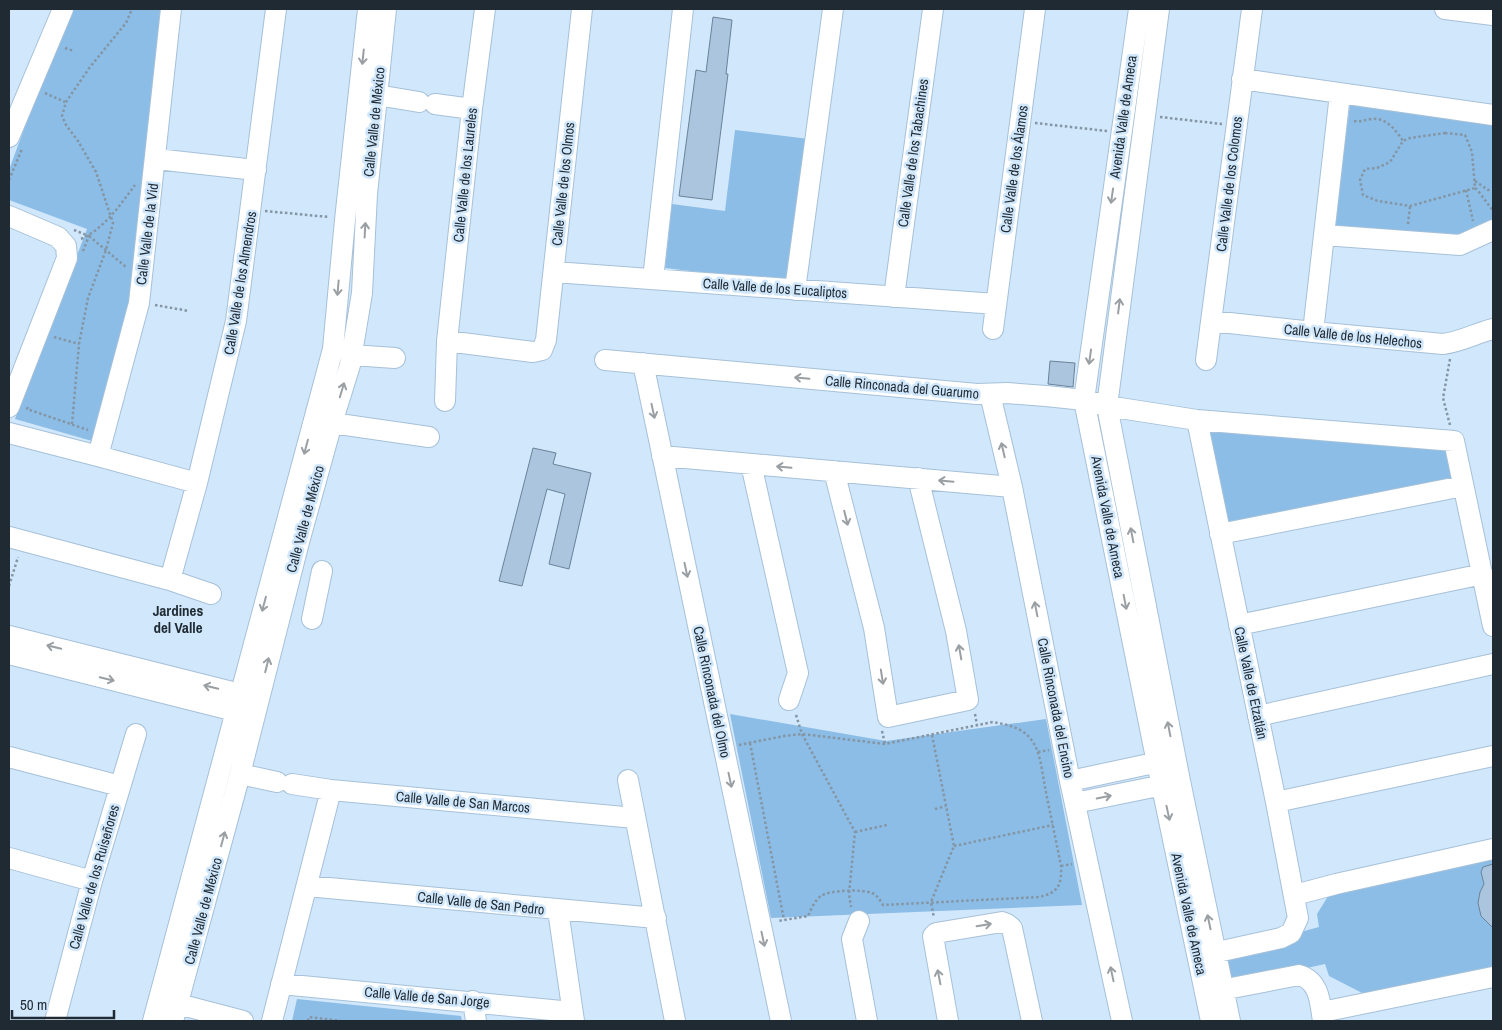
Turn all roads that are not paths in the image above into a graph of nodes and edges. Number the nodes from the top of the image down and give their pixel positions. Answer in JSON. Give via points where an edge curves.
{"nodes":[{"id":1,"x":63,"y":9,"type":"edge"},
{"id":2,"x":171,"y":9,"type":"edge"},
{"id":3,"x":276,"y":9,"type":"edge"},
{"id":4,"x":368,"y":9,"type":"edge"},
{"id":5,"x":386,"y":9,"type":"edge"},
{"id":6,"x":485,"y":9,"type":"edge"},
{"id":7,"x":582,"y":9,"type":"edge"},
{"id":8,"x":683,"y":9,"type":"edge"},
{"id":9,"x":833,"y":9,"type":"edge"},
{"id":10,"x":933,"y":9,"type":"edge"},
{"id":11,"x":1035,"y":9,"type":"edge"},
{"id":12,"x":1139,"y":9,"type":"edge"},
{"id":13,"x":1159,"y":9,"type":"edge"},
{"id":14,"x":1252,"y":9,"type":"edge"},
{"id":15,"x":1445,"y":9,"type":"edge"},
{"id":16,"x":1493,"y":15,"type":"edge"},
{"id":17,"x":1242,"y":79,"type":"junction"},
{"id":18,"x":1348,"y":94,"type":"junction"},
{"id":19,"x":377,"y":95,"type":"junction"},
{"id":20,"x":472,"y":109,"type":"junction"},
{"id":21,"x":1493,"y":115,"type":"edge"},
{"id":22,"x":9,"y":137,"type":"edge"},
{"id":23,"x":155,"y":166,"type":"junction"},
{"id":24,"x":256,"y":170,"type":"junction"},
{"id":25,"x":357,"y":193,"type":"junction"},
{"id":26,"x":9,"y":216,"type":"edge"},
{"id":27,"x":1485,"y":234,"type":"edge"},
{"id":28,"x":1324,"y":235,"type":"junction"},
{"id":29,"x":554,"y":272,"type":"junction"},
{"id":30,"x":653,"y":279,"type":"junction"},
{"id":31,"x":795,"y":290,"type":"junction"},
{"id":32,"x":894,"y":297,"type":"junction"},
{"id":33,"x":996,"y":304,"type":"junction"},
{"id":34,"x":1211,"y":321,"type":"junction"},
{"id":35,"x":993,"y":329,"type":"dead end"},
{"id":36,"x":1493,"y":329,"type":"edge"},
{"id":37,"x":1313,"y":332,"type":"junction"},
{"id":38,"x":447,"y":341,"type":"junction"},
{"id":39,"x":352,"y":355,"type":"junction"},
{"id":40,"x":395,"y":358,"type":"dead end"},
{"id":41,"x":605,"y":360,"type":"dead end"},
{"id":42,"x":1206,"y":360,"type":"dead end"},
{"id":43,"x":643,"y":363,"type":"junction"},
{"id":44,"x":990,"y":394,"type":"junction"},
{"id":45,"x":1084,"y":400,"type":"junction"},
{"id":46,"x":445,"y":401,"type":"dead end"},
{"id":47,"x":1107,"y":406,"type":"junction"},
{"id":48,"x":9,"y":407,"type":"edge"},
{"id":49,"x":1197,"y":420,"type":"junction"},
{"id":50,"x":332,"y":422,"type":"junction"},
{"id":51,"x":9,"y":434,"type":"edge"},
{"id":52,"x":429,"y":437,"type":"dead end"},
{"id":53,"x":98,"y":456,"type":"junction"},
{"id":54,"x":662,"y":456,"type":"junction"},
{"id":55,"x":751,"y":464,"type":"junction"},
{"id":56,"x":834,"y":471,"type":"junction"},
{"id":57,"x":918,"y":478,"type":"junction"},
{"id":58,"x":197,"y":483,"type":"junction"},
{"id":59,"x":1463,"y":486,"type":"junction"},
{"id":60,"x":1012,"y":487,"type":"junction"},
{"id":61,"x":1220,"y":534,"type":"junction"},
{"id":62,"x":16,"y":539,"type":"edge"},
{"id":63,"x":322,"y":571,"type":"dead end"},
{"id":64,"x":1483,"y":574,"type":"junction"},
{"id":65,"x":170,"y":580,"type":"junction"},
{"id":66,"x":287,"y":588,"type":"junction"},
{"id":67,"x":211,"y":594,"type":"dead end"},
{"id":68,"x":317,"y":595,"type":"junction"},
{"id":69,"x":312,"y":619,"type":"dead end"},
{"id":70,"x":1239,"y":625,"type":"junction"},
{"id":71,"x":1493,"y":626,"type":"edge"},
{"id":72,"x":9,"y":636,"type":"edge"},
{"id":73,"x":9,"y":654,"type":"edge"},
{"id":74,"x":1493,"y":664,"type":"edge"},
{"id":75,"x":789,"y":700,"type":"road end"},
{"id":76,"x":247,"y":705,"type":"junction"},
{"id":77,"x":1258,"y":716,"type":"junction"},
{"id":78,"x":136,"y":734,"type":"dead end"},
{"id":79,"x":1493,"y":756,"type":"edge"},
{"id":80,"x":9,"y":757,"type":"edge"},
{"id":81,"x":1166,"y":760,"type":"junction"},
{"id":82,"x":240,"y":774,"type":"junction"},
{"id":83,"x":628,"y":780,"type":"dead end"},
{"id":84,"x":1070,"y":781,"type":"junction"},
{"id":85,"x":1171,"y":783,"type":"junction"},
{"id":86,"x":120,"y":786,"type":"junction"},
{"id":87,"x":331,"y":790,"type":"junction"},
{"id":88,"x":1276,"y":802,"type":"junction"},
{"id":89,"x":1075,"y":803,"type":"junction"},
{"id":90,"x":635,"y":818,"type":"junction"},
{"id":91,"x":1493,"y":849,"type":"edge"},
{"id":92,"x":9,"y":858,"type":"edge"},
{"id":93,"x":92,"y":881,"type":"junction"},
{"id":94,"x":307,"y":886,"type":"junction"},
{"id":95,"x":1295,"y":895,"type":"junction"},
{"id":96,"x":558,"y":910,"type":"junction"},
{"id":97,"x":656,"y":918,"type":"junction"},
{"id":98,"x":859,"y":921,"type":"road end"},
{"id":99,"x":1206,"y":955,"type":"junction"},
{"id":100,"x":1493,"y":977,"type":"edge"},
{"id":101,"x":281,"y":984,"type":"junction"},
{"id":102,"x":1214,"y":992,"type":"junction"},
{"id":103,"x":472,"y":1001,"type":"junction"},
{"id":104,"x":176,"y":1012,"type":"edge"},
{"id":105,"x":573,"y":1017,"type":"edge"},
{"id":106,"x":1323,"y":1017,"type":"edge"},
{"id":107,"x":55,"y":1021,"type":"edge"},
{"id":108,"x":153,"y":1021,"type":"edge"},
{"id":109,"x":243,"y":1021,"type":"edge"},
{"id":110,"x":272,"y":1021,"type":"edge"},
{"id":111,"x":476,"y":1021,"type":"edge"},
{"id":112,"x":675,"y":1021,"type":"edge"},
{"id":113,"x":780,"y":1021,"type":"edge"},
{"id":114,"x":867,"y":1021,"type":"edge"},
{"id":115,"x":948,"y":1021,"type":"edge"},
{"id":116,"x":1032,"y":1021,"type":"edge"},
{"id":117,"x":1122,"y":1021,"type":"edge"},
{"id":118,"x":1211,"y":1021,"type":"edge"},
{"id":119,"x":1230,"y":1021,"type":"edge"}],
"edges":[{"from":1,"to":22,"type":"street"},
{"from":2,"to":23,"type":"street","name":"Calle Valle de la Vid"},
{"from":3,"to":24,"type":"street","name":"Calle Valle de los Almendros"},
{"from":4,"to":25,"type":"street","name":"Calle Valle de México","one_way":true},
{"from":5,"to":19,"type":"street","name":"Calle Valle de México"},
{"from":6,"to":20,"type":"street","name":"Calle Valle de los Laureles"},
{"from":7,"to":29,"type":"street","name":"Calle Valle de los Olmos"},
{"from":8,"to":30,"type":"street"},
{"from":9,"to":31,"type":"street"},
{"from":10,"to":32,"type":"street","name":"Calle Valle de los Tabachines"},
{"from":11,"to":33,"type":"street","name":"Calle Valle de los Álamos"},
{"from":12,"to":45,"type":"street","name":"Avenida Valle de Ameca","one_way":true},
{"from":47,"to":13,"type":"street","name":"Avenida Valle de Ameca","one_way":true},
{"from":14,"to":17,"type":"street","name":"Calle Valle de los Colomos"},
{"from":15,"to":16,"type":"street"},
{"from":17,"to":18,"type":"street"},
{"from":17,"to":34,"type":"street","name":"Calle Valle de los Colomos"},
{"from":18,"to":21,"type":"street"},
{"from":18,"to":28,"type":"street"},
{"from":19,"to":20,"type":"street"},
{"from":19,"to":25,"type":"street","name":"Calle Valle de México"},
{"from":20,"to":38,"type":"street","name":"Calle Valle de los Laureles"},
{"from":23,"to":24,"type":"street"},
{"from":23,"to":53,"type":"street","name":"Calle Valle de la Vid","via":[[139,302]]},
{"from":24,"to":58,"type":"street","name":"Calle Valle de los Almendros","via":[[236,321]]},
{"from":39,"to":25,"type":"street","name":"Calle Valle de México","one_way":true,"via":[[362,294]]},
{"from":25,"to":76,"type":"street","name":"Calle Valle de México","one_way":true,"via":[[345,220],[333,349]]},
{"from":26,"to":48,"type":"street","via":[[73,243]]},
{"from":27,"to":28,"type":"street","via":[[1460,245]]},
{"from":28,"to":37,"type":"street"},
{"from":29,"to":30,"type":"street","name":"Calle Valle de los Eucaliptos"},
{"from":29,"to":38,"type":"street","name":"Calle Valle de los Olmos","via":[[542,350],[533,352]]},
{"from":30,"to":31,"type":"street","name":"Calle Valle de los Eucaliptos"},
{"from":31,"to":32,"type":"street","name":"Calle Valle de los Eucaliptos"},
{"from":32,"to":33,"type":"street","name":"Calle Valle de los Eucaliptos"},
{"from":33,"to":35,"type":"street","name":"Calle Valle de los Álamos"},
{"from":34,"to":37,"type":"street","name":"Calle Valle de los Helechos"},
{"from":34,"to":42,"type":"street","name":"Calle Valle de los Colomos"},
{"from":36,"to":37,"type":"street","name":"Calle Valle de los Helechos","via":[[1444,344]]},
{"from":38,"to":46,"type":"street","name":"Calle Valle de los Laureles"},
{"from":39,"to":40,"type":"street"},
{"from":50,"to":39,"type":"street","name":"Calle Valle de México","one_way":true},
{"from":41,"to":43,"type":"street","name":"Calle Rinconada del Guarumo"},
{"from":44,"to":43,"type":"street","name":"Calle Rinconada del Guarumo","one_way":true},
{"from":43,"to":54,"type":"street","name":"Calle Rinconada del Olmo","one_way":true},
{"from":44,"to":45,"type":"street","name":"Calle Rinconada del Guarumo"},
{"from":60,"to":44,"type":"street","name":"Calle Rinconada del Encino","one_way":true},
{"from":45,"to":47,"type":"street","name":"Calle Rinconada del Guarumo"},
{"from":45,"to":81,"type":"street","name":"Avenida Valle de Ameca","one_way":true},
{"from":47,"to":49,"type":"street","name":"Calle Rinconada del Guarumo"},
{"from":81,"to":47,"type":"street","name":"Avenida Valle de Ameca","one_way":true},
{"from":49,"to":59,"type":"street","name":"Calle Rinconada del Guarumo","via":[[1454,440]]},
{"from":49,"to":61,"type":"street","name":"Calle Valle de Etzatlán"},
{"from":50,"to":52,"type":"street"},
{"from":50,"to":66,"type":"street","name":"Calle Valle de México"},
{"from":51,"to":53,"type":"street"},
{"from":53,"to":58,"type":"street"},
{"from":54,"to":55,"type":"street"},
{"from":54,"to":113,"type":"street","name":"Calle Rinconada del Olmo","one_way":true},
{"from":56,"to":55,"type":"street","one_way":true},
{"from":55,"to":75,"type":"street","via":[[798,673]]},
{"from":56,"to":57,"type":"street"},
{"from":56,"to":57,"type":"street","one_way":true,"via":[[874,628],[888,717],[968,700],[956,631]]},
{"from":60,"to":57,"type":"street","one_way":true},
{"from":58,"to":65,"type":"street","name":"Calle Valle de los Almendros"},
{"from":59,"to":61,"type":"street"},
{"from":59,"to":64,"type":"street"},
{"from":84,"to":60,"type":"street","name":"Calle Rinconada del Encino","one_way":true},
{"from":61,"to":70,"type":"street","name":"Calle Valle de Etzatlán"},
{"from":62,"to":65,"type":"street"},
{"from":63,"to":68,"type":"street"},
{"from":64,"to":70,"type":"street"},
{"from":64,"to":71,"type":"street"},
{"from":65,"to":67,"type":"street"},
{"from":66,"to":68,"type":"street"},
{"from":76,"to":66,"type":"street","name":"Calle Valle de México","one_way":true},
{"from":68,"to":69,"type":"street"},
{"from":70,"to":77,"type":"street","name":"Calle Valle de Etzatlán"},
{"from":76,"to":72,"type":"street","one_way":true},
{"from":73,"to":76,"type":"street","one_way":true},
{"from":74,"to":77,"type":"street"},
{"from":76,"to":82,"type":"street","name":"Calle Valle de México"},
{"from":76,"to":108,"type":"street","name":"Calle Valle de México"},
{"from":77,"to":88,"type":"street","name":"Calle Valle de Etzatlán"},
{"from":78,"to":86,"type":"street","name":"Calle Valle de los Ruiseñores"},
{"from":79,"to":88,"type":"street"},
{"from":80,"to":86,"type":"street"},
{"from":81,"to":84,"type":"street"},
{"from":81,"to":85,"type":"street","name":"Avenida Valle de Ameca"},
{"from":82,"to":87,"type":"street","name":"Calle Valle de San Marcos"},
{"from":104,"to":82,"type":"street","name":"Calle Valle de México","one_way":true},
{"from":83,"to":90,"type":"street"},
{"from":84,"to":89,"type":"street","name":"Calle Rinconada del Encino"},
{"from":89,"to":85,"type":"street","one_way":true},
{"from":85,"to":99,"type":"street","name":"Avenida Valle de Ameca"},
{"from":86,"to":93,"type":"street","name":"Calle Valle de los Ruiseñores"},
{"from":87,"to":90,"type":"street","name":"Calle Valle de San Marcos"},
{"from":87,"to":94,"type":"street"},
{"from":88,"to":95,"type":"street","name":"Calle Valle de Etzatlán"},
{"from":117,"to":89,"type":"street","name":"Calle Rinconada del Encino","one_way":true},
{"from":90,"to":97,"type":"street"},
{"from":91,"to":95,"type":"street"},
{"from":92,"to":93,"type":"street"},
{"from":93,"to":107,"type":"street","name":"Calle Valle de los Ruiseñores"},
{"from":94,"to":96,"type":"street","name":"Calle Valle de San Pedro"},
{"from":94,"to":101,"type":"street"},
{"from":95,"to":99,"type":"street","name":"Calle Valle de Etzatlán","via":[[1298,918],[1292,933]]},
{"from":96,"to":97,"type":"street","name":"Calle Valle de San Pedro"},
{"from":96,"to":105,"type":"street"},
{"from":97,"to":112,"type":"street"},
{"from":98,"to":114,"type":"street","via":[[852,940]]},
{"from":99,"to":102,"type":"street","name":"Avenida Valle de Ameca"},
{"from":100,"to":106,"type":"street"},
{"from":101,"to":103,"type":"street","name":"Calle Valle de San Jorge"},
{"from":101,"to":110,"type":"street"},
{"from":102,"to":106,"type":"street","via":[[1300,975],[1313,983]]},
{"from":102,"to":118,"type":"street","name":"Avenida Valle de Ameca"},
{"from":102,"to":119,"type":"street","name":"Avenida Valle de Ameca"},
{"from":103,"to":105,"type":"street","name":"Calle Valle de San Jorge"},
{"from":103,"to":111,"type":"street"},
{"from":104,"to":109,"type":"street"},
{"from":115,"to":116,"type":"street","one_way":true,"via":[[933,936],[1002,922],[1012,928]]}]}
